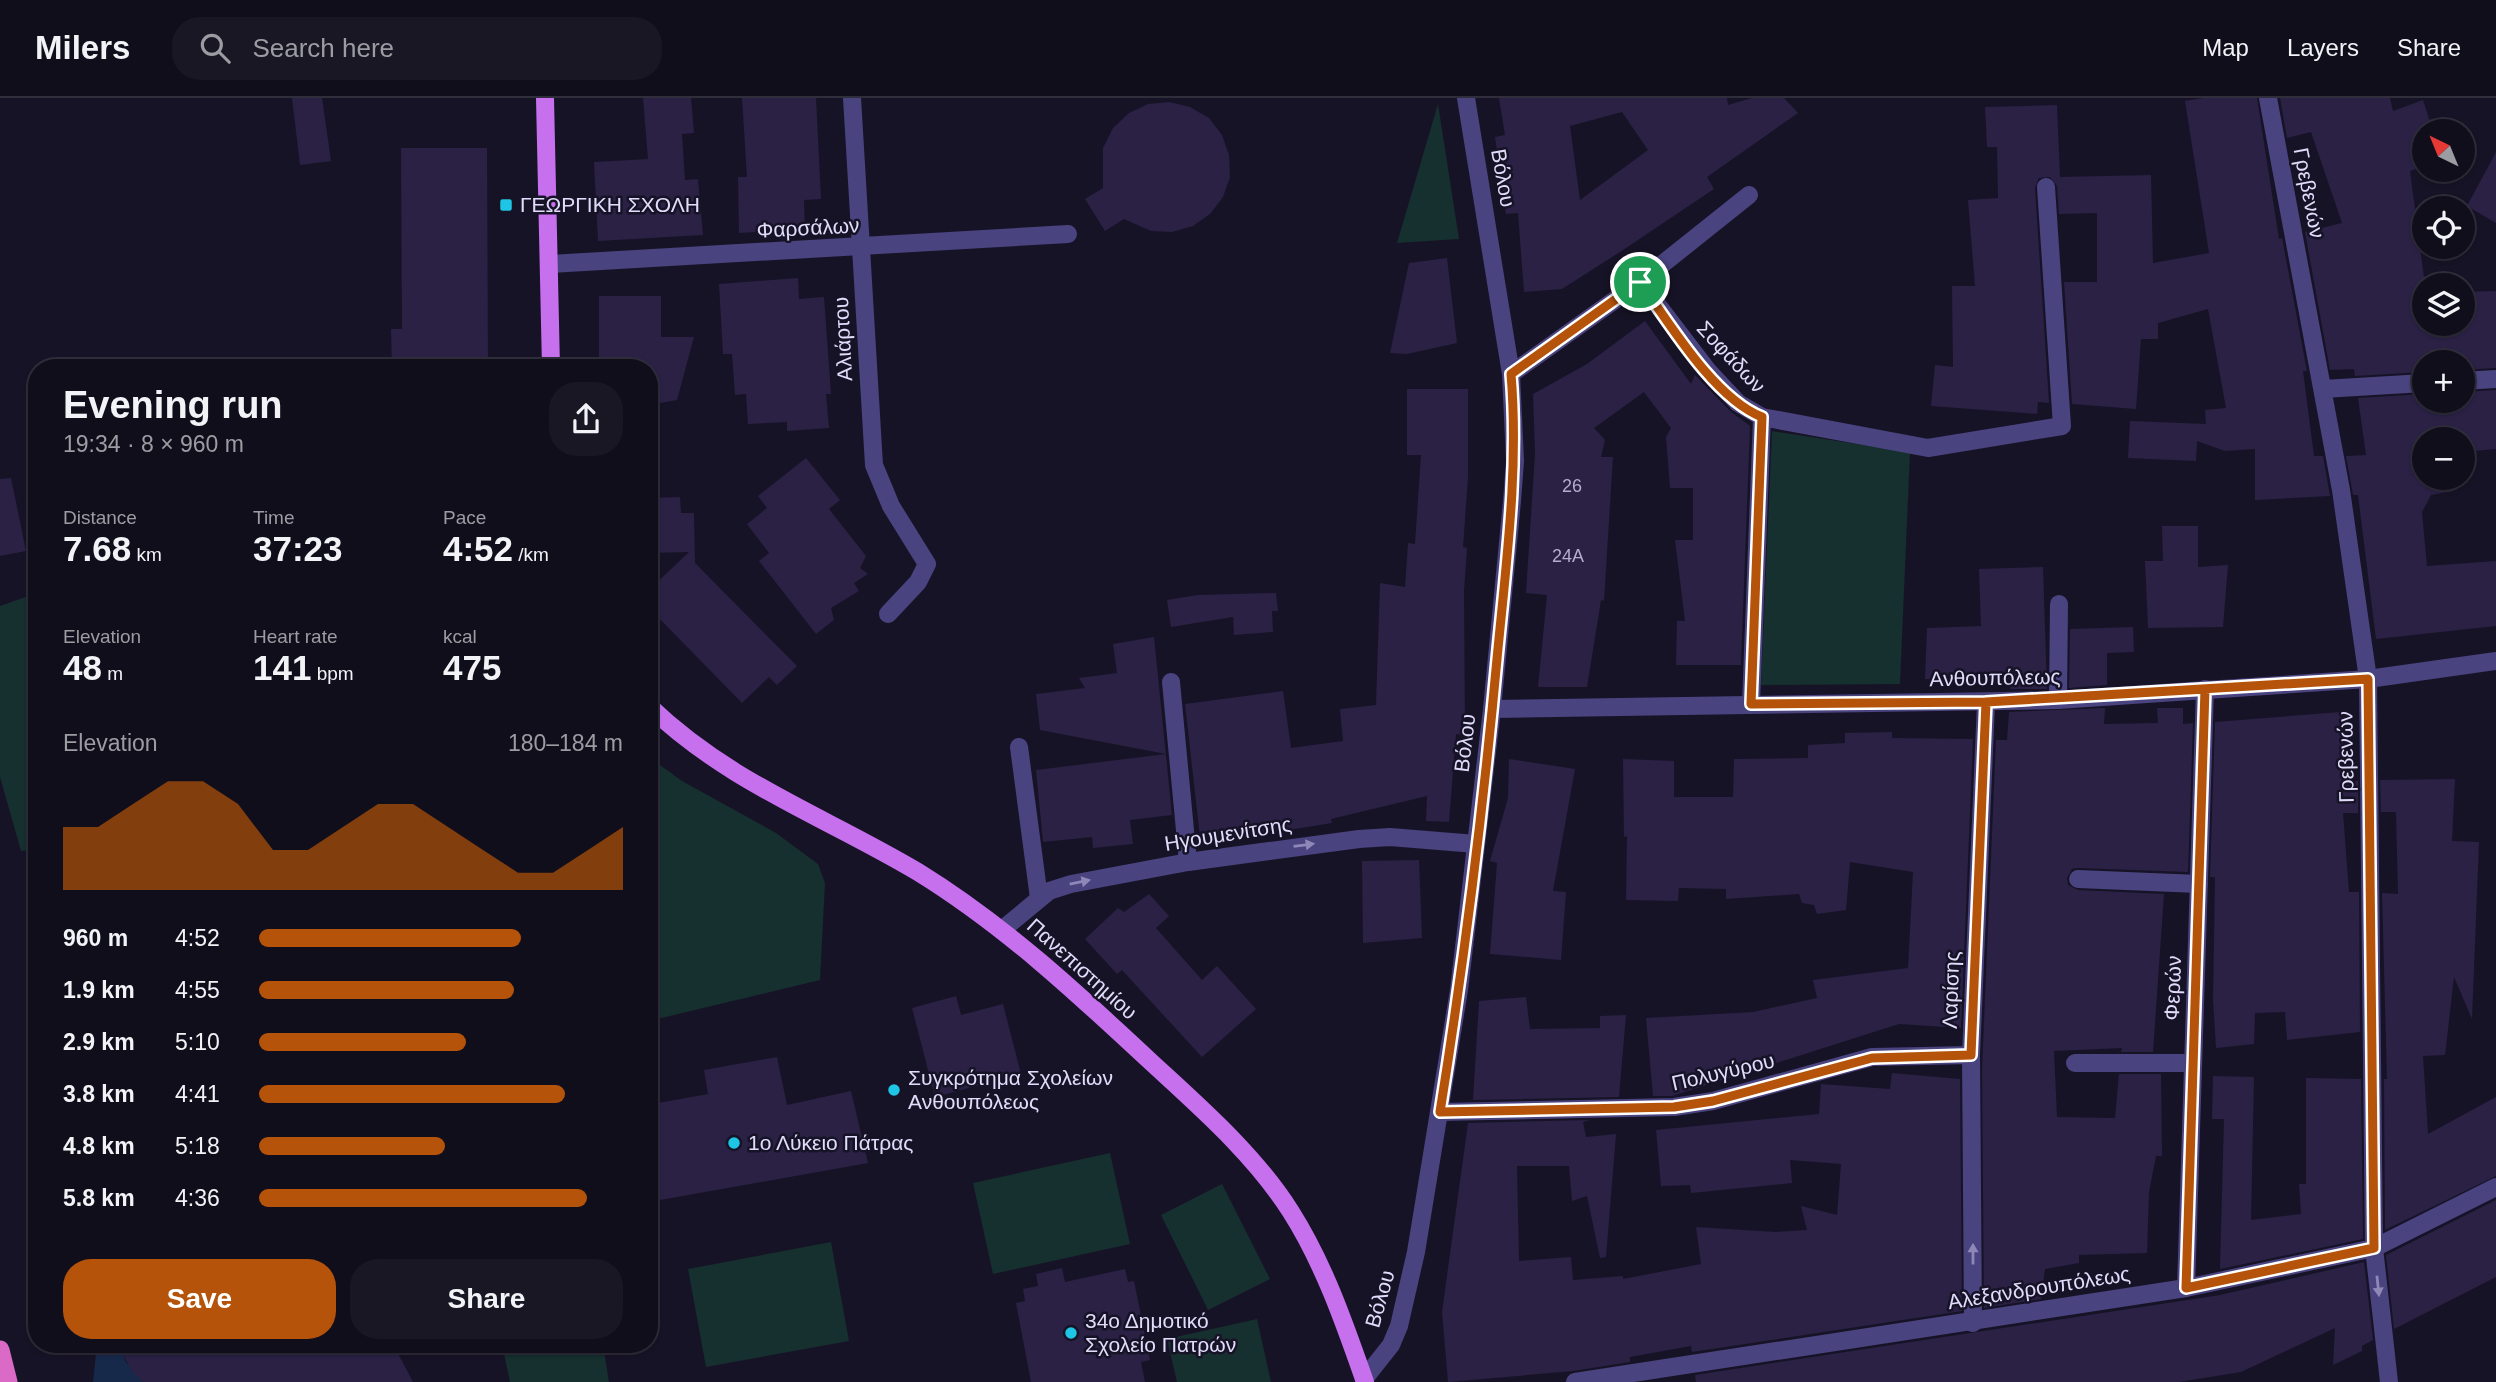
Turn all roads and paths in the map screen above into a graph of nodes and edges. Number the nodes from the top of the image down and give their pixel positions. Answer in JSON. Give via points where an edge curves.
{"nodes":[{"id":1,"x":545,"y":98,"type":"edge"},
{"id":2,"x":852,"y":98,"type":"edge"},
{"id":3,"x":1466,"y":98,"type":"edge"},
{"id":4,"x":2268,"y":98,"type":"edge"},
{"id":5,"x":2046,"y":187,"type":"dead end"},
{"id":6,"x":1749,"y":195,"type":"dead end"},
{"id":7,"x":1068,"y":234,"type":"dead end"},
{"id":8,"x":861,"y":249,"type":"junction"},
{"id":9,"x":550,"y":264,"type":"junction"},
{"id":10,"x":1640,"y":282,"type":"junction"},
{"id":11,"x":551,"y":359,"type":"edge"},
{"id":12,"x":1511,"y":374,"type":"junction"},
{"id":13,"x":2496,"y":379,"type":"edge"},
{"id":14,"x":2475,"y":380,"type":"edge"},
{"id":15,"x":2412,"y":384,"type":"edge"},
{"id":16,"x":2323,"y":389,"type":"junction"},
{"id":17,"x":1762,"y":417,"type":"junction"},
{"id":18,"x":2059,"y":604,"type":"dead end"},
{"id":19,"x":888,"y":614,"type":"dead end"},
{"id":20,"x":2496,"y":661,"type":"edge"},
{"id":21,"x":2368,"y":679,"type":"junction"},
{"id":22,"x":1171,"y":682,"type":"dead end"},
{"id":23,"x":2205,"y":689,"type":"junction"},
{"id":24,"x":2058,"y":700,"type":"junction"},
{"id":25,"x":1986,"y":702,"type":"junction"},
{"id":26,"x":1751,"y":704,"type":"junction"},
{"id":27,"x":1492,"y":709,"type":"junction"},
{"id":28,"x":658,"y":713,"type":"edge"},
{"id":29,"x":1019,"y":747,"type":"dead end"},
{"id":30,"x":1476,"y":844,"type":"junction"},
{"id":31,"x":1188,"y":862,"type":"junction"},
{"id":32,"x":2078,"y":879,"type":"dead end"},
{"id":33,"x":2199,"y":884,"type":"junction"},
{"id":34,"x":1039,"y":898,"type":"junction"},
{"id":35,"x":1003,"y":929,"type":"junction"},
{"id":36,"x":1971,"y":1055,"type":"junction"},
{"id":37,"x":2075,"y":1063,"type":"dead end"},
{"id":38,"x":2193,"y":1063,"type":"junction"},
{"id":39,"x":1440,"y":1112,"type":"junction"},
{"id":40,"x":2496,"y":1187,"type":"edge"},
{"id":41,"x":2374,"y":1248,"type":"junction"},
{"id":42,"x":2186,"y":1288,"type":"junction"},
{"id":43,"x":1973,"y":1322,"type":"junction"},
{"id":44,"x":0,"y":1350,"type":"edge"},
{"id":45,"x":1365,"y":1381,"type":"edge"},
{"id":46,"x":8,"y":1382,"type":"edge"},
{"id":47,"x":1575,"y":1382,"type":"edge"},
{"id":48,"x":2389,"y":1382,"type":"edge"}],
"edges":[{"from":1,"to":9,"type":"main road"},
{"from":2,"to":8,"type":"street","name":"Αλιάρτου"},
{"from":3,"to":12,"type":"street","name":"Βόλου"},
{"from":4,"to":16,"type":"street","name":"Γρεβενών"},
{"from":5,"to":17,"type":"street","name":"Σοφάδων","via":[[2062,426],[1928,447]]},
{"from":6,"to":10,"type":"street"},
{"from":7,"to":8,"type":"street","name":"Φαρσάλων"},
{"from":8,"to":9,"type":"street","name":"Φαρσάλων"},
{"from":8,"to":19,"type":"street","name":"Αλιάρτου","via":[[874,465],[891,506],[928,564]]},
{"from":9,"to":11,"type":"main road"},
{"from":10,"to":12,"type":"street"},
{"from":10,"to":17,"type":"street","name":"Σοφάδων","via":[[1708,371],[1738,403]]},
{"from":12,"to":27,"type":"street","name":"Βόλου","via":[[1515,461]]},
{"from":13,"to":14,"type":"street"},
{"from":15,"to":16,"type":"street"},
{"from":16,"to":21,"type":"street","name":"Γρεβενών","via":[[2355,572]]},
{"from":17,"to":26,"type":"street"},
{"from":18,"to":24,"type":"street"},
{"from":20,"to":21,"type":"street","name":"Ανθουπόλεως"},
{"from":21,"to":23,"type":"street","name":"Ανθουπόλεως"},
{"from":21,"to":41,"type":"street","name":"Γρεβενών"},
{"from":22,"to":31,"type":"street"},
{"from":23,"to":24,"type":"street","name":"Ανθουπόλεως"},
{"from":23,"to":33,"type":"street","name":"Φερών"},
{"from":24,"to":25,"type":"street","name":"Ανθουπόλεως"},
{"from":25,"to":26,"type":"street","name":"Ανθουπόλεως"},
{"from":25,"to":36,"type":"street","name":"Λαρίσης"},
{"from":26,"to":27,"type":"street","name":"Ανθουπόλεως"},
{"from":27,"to":30,"type":"street","name":"Βόλου"},
{"from":28,"to":35,"type":"main road","name":"Πανεπιστημίου","via":[[732,772],[915,870]]},
{"from":29,"to":34,"type":"street"},
{"from":31,"to":30,"type":"street","name":"Ηγουμενίτσης","one_way":true,"via":[[1369,838]]},
{"from":30,"to":39,"type":"street","name":"Βόλου","via":[[1460,990]]},
{"from":34,"to":31,"type":"street","name":"Ηγουμενίτσης","one_way":true,"via":[[1071,884]]},
{"from":32,"to":33,"type":"street"},
{"from":33,"to":38,"type":"street","name":"Φερών"},
{"from":34,"to":35,"type":"street","name":"Ηγουμενίτσης"},
{"from":35,"to":45,"type":"main road","name":"Πανεπιστημίου","via":[[1212,1120],[1281,1197],[1310,1247]]},
{"from":36,"to":39,"type":"street","name":"Πολυγύρου","via":[[1872,1058],[1713,1101],[1674,1107]]},
{"from":43,"to":36,"type":"street","name":"Λαρίσης","one_way":true},
{"from":37,"to":38,"type":"street"},
{"from":38,"to":42,"type":"street","name":"Φερών"},
{"from":39,"to":45,"type":"street","name":"Βόλου","via":[[1399,1326]]},
{"from":40,"to":41,"type":"street","name":"Αλεξανδρουπόλεως"},
{"from":41,"to":42,"type":"street","name":"Αλεξανδρουπόλεως"},
{"from":41,"to":48,"type":"street","name":"Γρεβενών","one_way":true},
{"from":42,"to":43,"type":"street","name":"Αλεξανδρουπόλεως"},
{"from":43,"to":47,"type":"street","name":"Αλεξανδρουπόλεως"},
{"from":44,"to":46,"type":"highway"}]}
